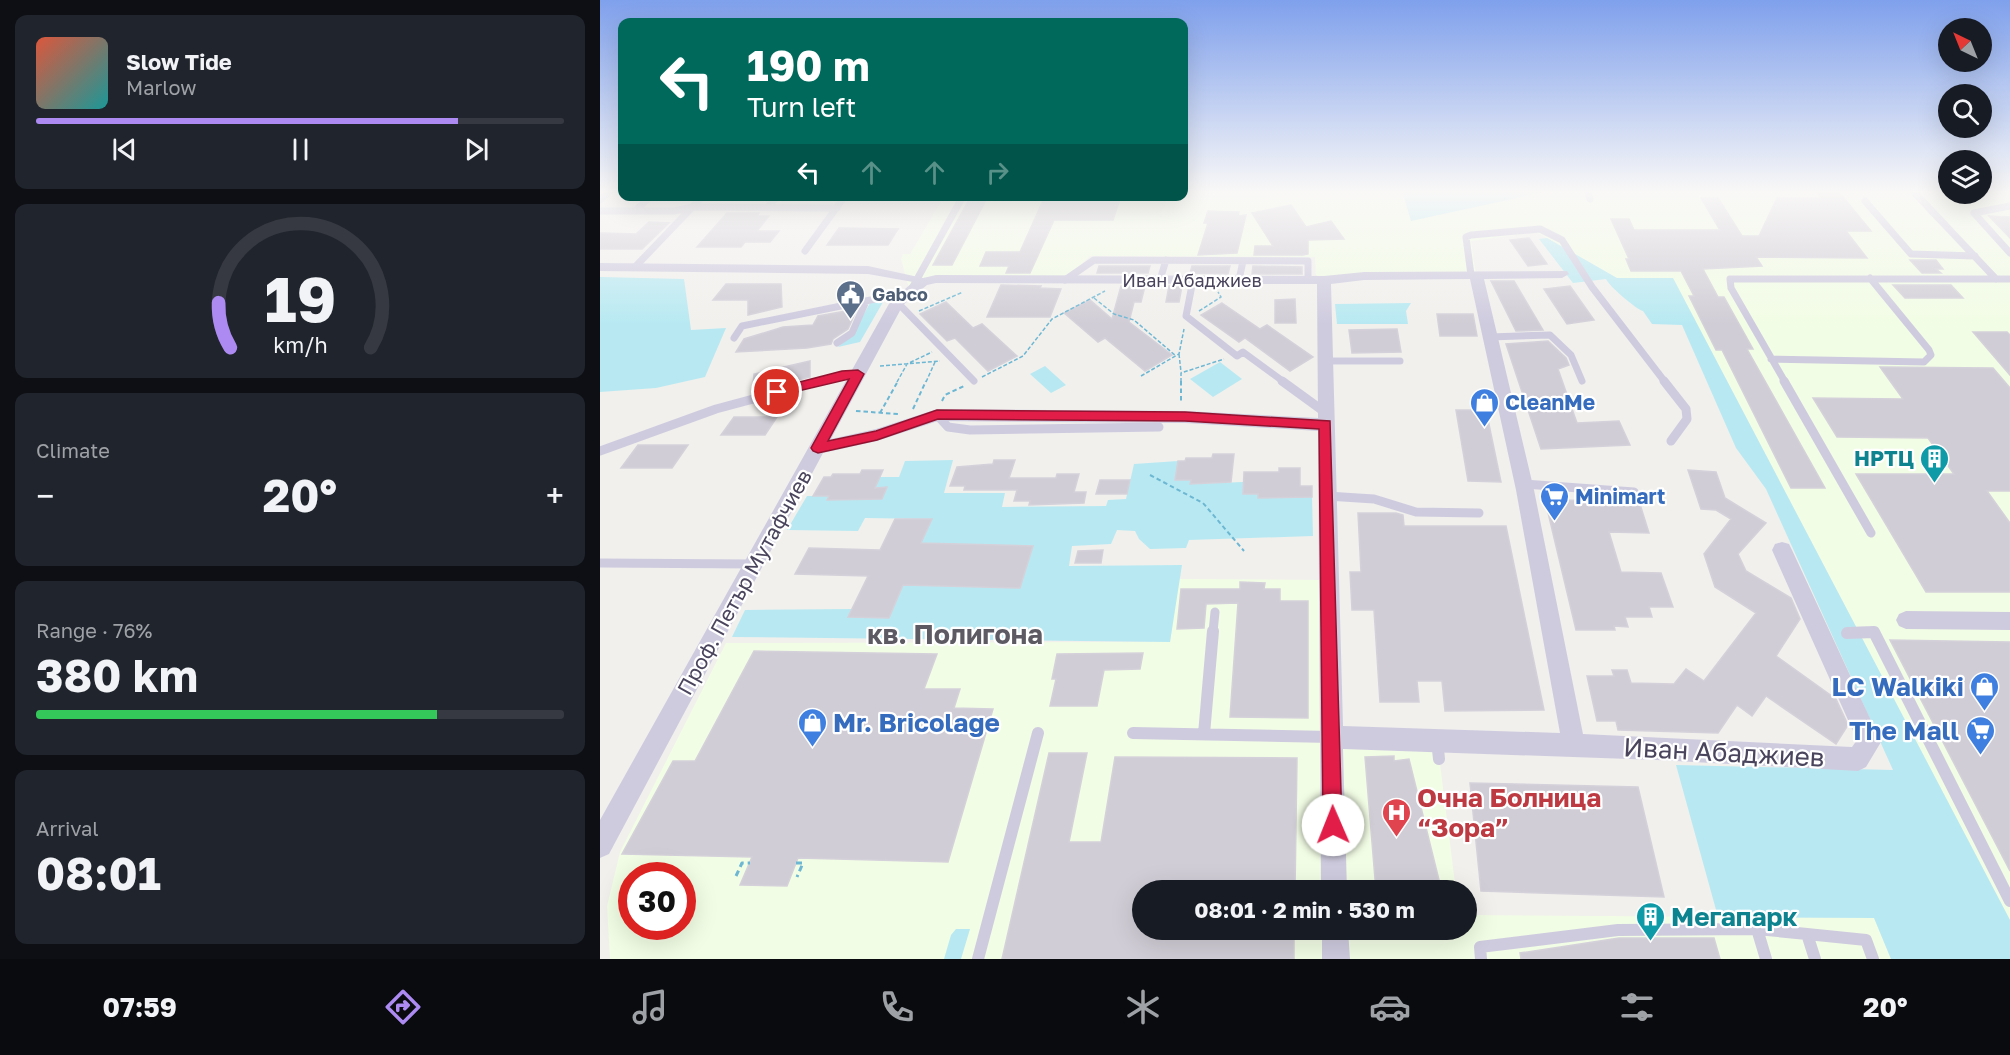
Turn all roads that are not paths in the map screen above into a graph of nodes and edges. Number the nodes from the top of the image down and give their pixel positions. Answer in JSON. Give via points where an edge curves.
{"nodes":[{"id":1,"x":666,"y":235,"type":"edge"},
{"id":2,"x":817,"y":235,"type":"edge"},
{"id":3,"x":942,"y":235,"type":"edge"},
{"id":4,"x":1474,"y":235,"type":"edge"},
{"id":5,"x":1552,"y":235,"type":"edge"},
{"id":6,"x":1894,"y":235,"type":"edge"},
{"id":7,"x":1955,"y":235,"type":"edge"},
{"id":8,"x":1994,"y":235,"type":"edge"},
{"id":9,"x":805,"y":251,"type":"dead end"},
{"id":10,"x":2010,"y":253,"type":"edge"},
{"id":11,"x":1975,"y":256,"type":"junction"},
{"id":12,"x":1166,"y":260,"type":"junction"},
{"id":13,"x":1243,"y":261,"type":"junction"},
{"id":14,"x":600,"y":267,"type":"edge"},
{"id":15,"x":635,"y":267,"type":"junction"},
{"id":16,"x":1562,"y":274,"type":"dead end"},
{"id":17,"x":1474,"y":275,"type":"junction"},
{"id":18,"x":1870,"y":278,"type":"junction"},
{"id":19,"x":1996,"y":279,"type":"junction"},
{"id":20,"x":2010,"y":279,"type":"edge"},
{"id":21,"x":1065,"y":280,"type":"junction"},
{"id":22,"x":1160,"y":280,"type":"junction"},
{"id":23,"x":1193,"y":280,"type":"junction"},
{"id":24,"x":1239,"y":280,"type":"junction"},
{"id":25,"x":1308,"y":280,"type":"junction"},
{"id":26,"x":1324,"y":280,"type":"junction"},
{"id":27,"x":914,"y":285,"type":"junction"},
{"id":28,"x":866,"y":301,"type":"junction"},
{"id":29,"x":897,"y":302,"type":"junction"},
{"id":30,"x":1490,"y":337,"type":"junction"},
{"id":31,"x":734,"y":338,"type":"dead end"},
{"id":32,"x":837,"y":343,"type":"dead end"},
{"id":33,"x":1771,"y":359,"type":"junction"},
{"id":34,"x":1325,"y":360,"type":"junction"},
{"id":35,"x":1400,"y":361,"type":"dead end"},
{"id":36,"x":860,"y":371,"type":"junction"},
{"id":37,"x":974,"y":381,"type":"road end"},
{"id":38,"x":1582,"y":381,"type":"dead end"},
{"id":39,"x":937,"y":415,"type":"junction"},
{"id":40,"x":1326,"y":419,"type":"junction"},
{"id":41,"x":1159,"y":427,"type":"dead end"},
{"id":42,"x":1671,"y":441,"type":"dead end"},
{"id":43,"x":818,"y":448,"type":"junction"},
{"id":44,"x":600,"y":451,"type":"edge"},
{"id":45,"x":1524,"y":484,"type":"junction"},
{"id":46,"x":1634,"y":492,"type":"dead end"},
{"id":47,"x":1327,"y":496,"type":"junction"},
{"id":48,"x":1479,"y":513,"type":"dead end"},
{"id":49,"x":1871,"y":533,"type":"dead end"},
{"id":50,"x":1782,"y":550,"type":"dead end"},
{"id":51,"x":600,"y":563,"type":"edge"},
{"id":52,"x":753,"y":564,"type":"junction"},
{"id":53,"x":1215,"y":612,"type":"dead end"},
{"id":54,"x":1906,"y":620,"type":"dead end"},
{"id":55,"x":2010,"y":621,"type":"edge"},
{"id":56,"x":1847,"y":633,"type":"dead end"},
{"id":57,"x":1038,"y":733,"type":"dead end"},
{"id":58,"x":1133,"y":733,"type":"dead end"},
{"id":59,"x":1204,"y":734,"type":"junction"},
{"id":60,"x":1331,"y":737,"type":"junction"},
{"id":61,"x":1574,"y":745,"type":"junction"},
{"id":62,"x":600,"y":845,"type":"edge"},
{"id":63,"x":1334,"y":880,"type":"edge"},
{"id":64,"x":2010,"y":901,"type":"edge"},
{"id":65,"x":1756,"y":929,"type":"junction"},
{"id":66,"x":1807,"y":934,"type":"junction"},
{"id":67,"x":1335,"y":940,"type":"edge"},
{"id":68,"x":978,"y":959,"type":"edge"},
{"id":69,"x":1336,"y":959,"type":"edge"},
{"id":70,"x":1481,"y":959,"type":"edge"},
{"id":71,"x":1766,"y":959,"type":"edge"},
{"id":72,"x":1815,"y":959,"type":"edge"},
{"id":73,"x":1873,"y":959,"type":"edge"}],
"edges":[{"from":1,"to":15,"type":"lane"},
{"from":2,"to":9,"type":"lane"},
{"from":3,"to":27,"type":"lane","name":"Проф. Петър Мутафчиев"},
{"from":4,"to":17,"type":"lane","via":[[1466,237]]},
{"from":5,"to":42,"type":"lane","via":[[1562,240],[1592,286],[1686,409],[1687,419]]},
{"from":6,"to":11,"type":"lane","via":[[1911,254]]},
{"from":7,"to":11,"type":"lane"},
{"from":8,"to":10,"type":"lane"},
{"from":11,"to":19,"type":"lane"},
{"from":12,"to":13,"type":"lane"},
{"from":12,"to":21,"type":"lane","via":[[1094,260]]},
{"from":12,"to":22,"type":"lane"},
{"from":13,"to":24,"type":"lane"},
{"from":13,"to":25,"type":"lane","via":[[1308,261]]},
{"from":14,"to":15,"type":"street"},
{"from":15,"to":27,"type":"street","via":[[868,270]]},
{"from":16,"to":17,"type":"street","name":"Иван Абаджиев"},
{"from":17,"to":26,"type":"street","name":"Иван Абаджиев"},
{"from":17,"to":30,"type":"street"},
{"from":18,"to":19,"type":"lane"},
{"from":18,"to":33,"type":"lane","via":[[1730,279],[1731,288]]},
{"from":18,"to":33,"type":"lane","via":[[1929,350],[1928,359]]},
{"from":19,"to":20,"type":"lane"},
{"from":21,"to":22,"type":"street","name":"Иван Абаджиев"},
{"from":21,"to":27,"type":"street","name":"Иван Абаджиев","via":[[936,279]]},
{"from":22,"to":23,"type":"street","name":"Иван Абаджиев"},
{"from":23,"to":24,"type":"street","name":"Иван Абаджиев"},
{"from":23,"to":40,"type":"lane","via":[[1186,316],[1237,356],[1243,352]]},
{"from":24,"to":25,"type":"street","name":"Иван Абаджиев"},
{"from":25,"to":26,"type":"street","name":"Иван Абаджиев"},
{"from":26,"to":34,"type":"street"},
{"from":27,"to":28,"type":"lane"},
{"from":27,"to":29,"type":"street","name":"Проф. Петър Мутафчиев"},
{"from":28,"to":31,"type":"lane","via":[[742,326]]},
{"from":28,"to":32,"type":"lane","via":[[852,333]]},
{"from":29,"to":36,"type":"street","name":"Проф. Петър Мутафчиев"},
{"from":29,"to":37,"type":"lane"},
{"from":30,"to":38,"type":"lane","via":[[1550,335],[1581,371]]},
{"from":30,"to":45,"type":"street"},
{"from":33,"to":49,"type":"lane"},
{"from":34,"to":35,"type":"lane"},
{"from":34,"to":40,"type":"street"},
{"from":36,"to":43,"type":"street","name":"Проф. Петър Мутафчиев"},
{"from":36,"to":44,"type":"lane","via":[[755,397]]},
{"from":39,"to":40,"type":"street"},
{"from":39,"to":41,"type":"lane","via":[[948,427],[970,429]]},
{"from":39,"to":43,"type":"street","via":[[877,435]]},
{"from":40,"to":47,"type":"street"},
{"from":43,"to":52,"type":"street","name":"Проф. Петър Мутафчиев"},
{"from":45,"to":46,"type":"lane"},
{"from":45,"to":61,"type":"street"},
{"from":47,"to":48,"type":"lane","via":[[1374,499],[1416,512]]},
{"from":47,"to":60,"type":"street"},
{"from":50,"to":61,"type":"street","name":"Иван Абаджиев","via":[[1869,742],[1858,759],[1658,754]]},
{"from":51,"to":52,"type":"lane"},
{"from":52,"to":62,"type":"street","name":"Проф. Петър Мутафчиев"},
{"from":53,"to":59,"type":"lane"},
{"from":54,"to":55,"type":"street"},
{"from":56,"to":64,"type":"lane","via":[[1874,632]]},
{"from":57,"to":68,"type":"lane"},
{"from":58,"to":59,"type":"lane"},
{"from":59,"to":60,"type":"lane"},
{"from":60,"to":61,"type":"street","name":"Иван Абаджиев","via":[[1438,750]]},
{"from":60,"to":63,"type":"street"},
{"from":65,"to":66,"type":"lane"},
{"from":65,"to":70,"type":"lane","via":[[1618,930],[1480,947]]},
{"from":65,"to":71,"type":"lane"},
{"from":66,"to":72,"type":"lane"},
{"from":66,"to":73,"type":"lane","via":[[1866,940]]},
{"from":67,"to":69,"type":"street"}]}
